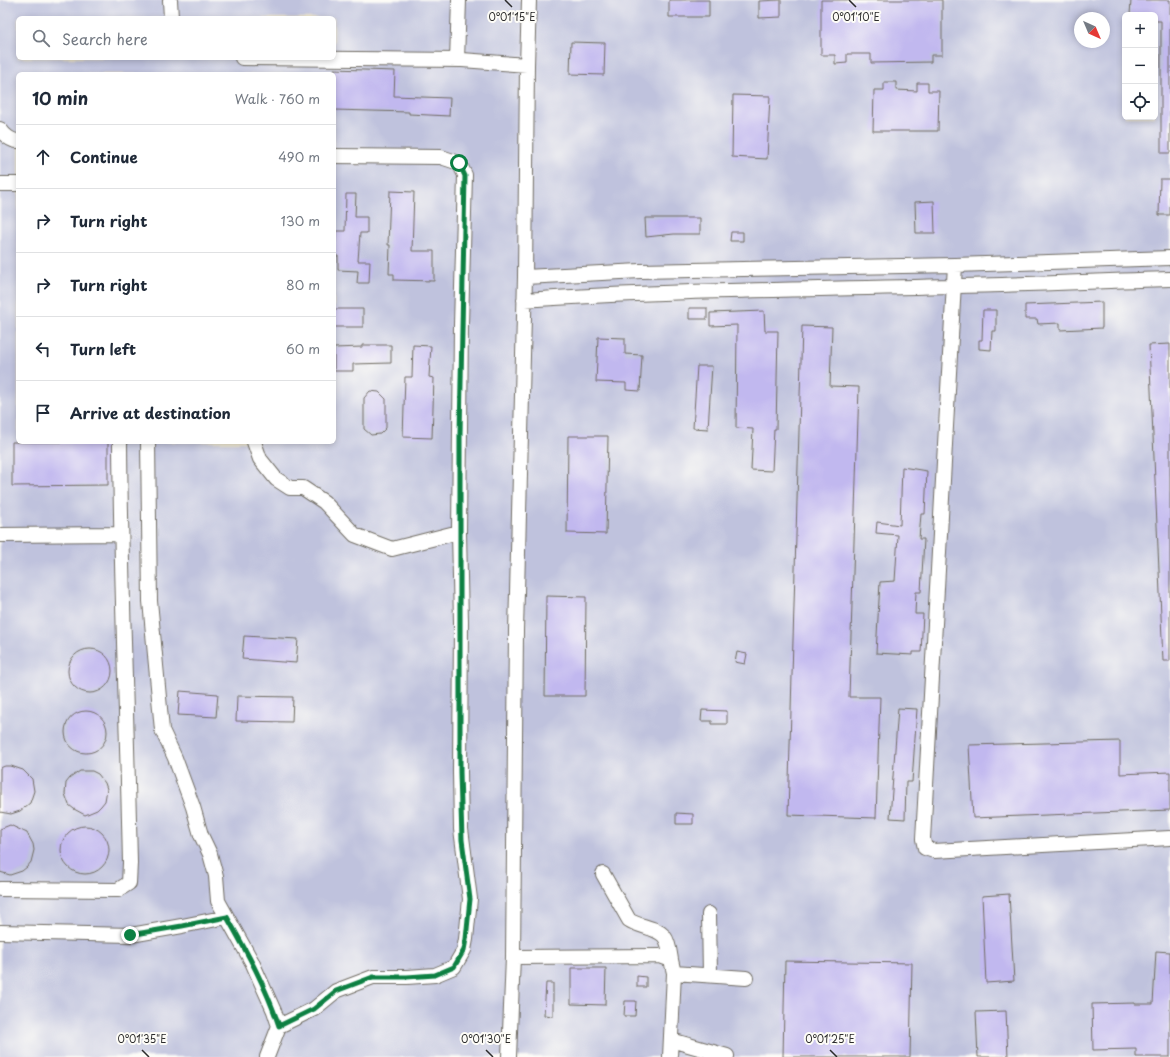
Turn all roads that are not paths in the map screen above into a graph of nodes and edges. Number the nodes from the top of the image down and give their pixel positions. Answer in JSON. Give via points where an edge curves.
{"nodes":[{"id":1,"x":170,"y":0,"type":"edge"},
{"id":2,"x":459,"y":0,"type":"edge"},
{"id":3,"x":529,"y":0,"type":"edge"},
{"id":4,"x":170,"y":16,"type":"edge"},
{"id":5,"x":336,"y":59,"type":"edge"},
{"id":6,"x":457,"y":60,"type":"junction"},
{"id":7,"x":527,"y":65,"type":"junction"},
{"id":8,"x":0,"y":129,"type":"edge"},
{"id":9,"x":16,"y":141,"type":"edge"},
{"id":10,"x":336,"y":156,"type":"edge"},
{"id":11,"x":0,"y":184,"type":"edge"},
{"id":12,"x":16,"y":184,"type":"edge"},
{"id":13,"x":1170,"y":258,"type":"edge"},
{"id":14,"x":955,"y":265,"type":"junction"},
{"id":15,"x":525,"y":277,"type":"junction"},
{"id":16,"x":1170,"y":279,"type":"edge"},
{"id":17,"x":953,"y":286,"type":"junction"},
{"id":18,"x":524,"y":300,"type":"junction"},
{"id":19,"x":120,"y":444,"type":"edge"},
{"id":20,"x":148,"y":444,"type":"edge"},
{"id":21,"x":255,"y":444,"type":"edge"},
{"id":22,"x":459,"y":532,"type":"junction"},
{"id":23,"x":121,"y":534,"type":"junction"},
{"id":24,"x":0,"y":535,"type":"edge"},
{"id":25,"x":1170,"y":838,"type":"edge"},
{"id":26,"x":602,"y":874,"type":"dead end"},
{"id":27,"x":0,"y":889,"type":"edge"},
{"id":28,"x":709,"y":914,"type":"dead end"},
{"id":29,"x":227,"y":917,"type":"junction"},
{"id":30,"x":0,"y":932,"type":"edge"},
{"id":31,"x":513,"y":957,"type":"junction"},
{"id":32,"x":673,"y":967,"type":"junction"},
{"id":33,"x":710,"y":975,"type":"junction"},
{"id":34,"x":746,"y":978,"type":"dead end"},
{"id":35,"x":279,"y":1026,"type":"junction"},
{"id":36,"x":671,"y":1040,"type":"junction"},
{"id":37,"x":727,"y":1056,"type":"dead end"},
{"id":38,"x":267,"y":1057,"type":"edge"},
{"id":39,"x":509,"y":1057,"type":"edge"},
{"id":40,"x":670,"y":1057,"type":"edge"}],
"edges":[{"from":1,"to":4,"type":"street"},
{"from":2,"to":6,"type":"street"},
{"from":3,"to":7,"type":"street"},
{"from":5,"to":6,"type":"street"},
{"from":6,"to":7,"type":"street"},
{"from":7,"to":15,"type":"street"},
{"from":8,"to":9,"type":"street","via":[[3,134]]},
{"from":10,"to":22,"type":"street","via":[[442,158],[459,163],[465,176]]},
{"from":11,"to":12,"type":"street"},
{"from":13,"to":14,"type":"street"},
{"from":14,"to":15,"type":"street","via":[[640,271]]},
{"from":14,"to":17,"type":"street"},
{"from":15,"to":18,"type":"street"},
{"from":16,"to":17,"type":"street"},
{"from":17,"to":18,"type":"street","via":[[683,291]]},
{"from":17,"to":25,"type":"street","via":[[923,840],[925,848],[934,851]]},
{"from":18,"to":31,"type":"street","via":[[516,631]]},
{"from":19,"to":23,"type":"street"},
{"from":20,"to":29,"type":"street","via":[[150,601],[162,730],[193,807],[200,835],[210,854],[216,876],[218,901]]},
{"from":21,"to":22,"type":"street","via":[[260,459],[276,479],[290,488],[303,488],[324,502],[356,535],[392,549]]},
{"from":22,"to":35,"type":"street","via":[[461,829],[470,899],[464,950],[454,967],[435,975],[373,977],[336,991],[314,1009]]},
{"from":23,"to":24,"type":"street"},
{"from":23,"to":27,"type":"street","via":[[129,883],[118,890]]},
{"from":26,"to":32,"type":"street","via":[[629,920],[664,937]]},
{"from":28,"to":33,"type":"street"},
{"from":29,"to":30,"type":"street","via":[[130,935]]},
{"from":29,"to":35,"type":"street","via":[[252,962]]},
{"from":31,"to":32,"type":"street","via":[[660,956]]},
{"from":31,"to":39,"type":"street"},
{"from":32,"to":33,"type":"street"},
{"from":32,"to":36,"type":"street"},
{"from":33,"to":34,"type":"street"},
{"from":35,"to":38,"type":"street"},
{"from":36,"to":37,"type":"street"},
{"from":36,"to":40,"type":"street"}]}
